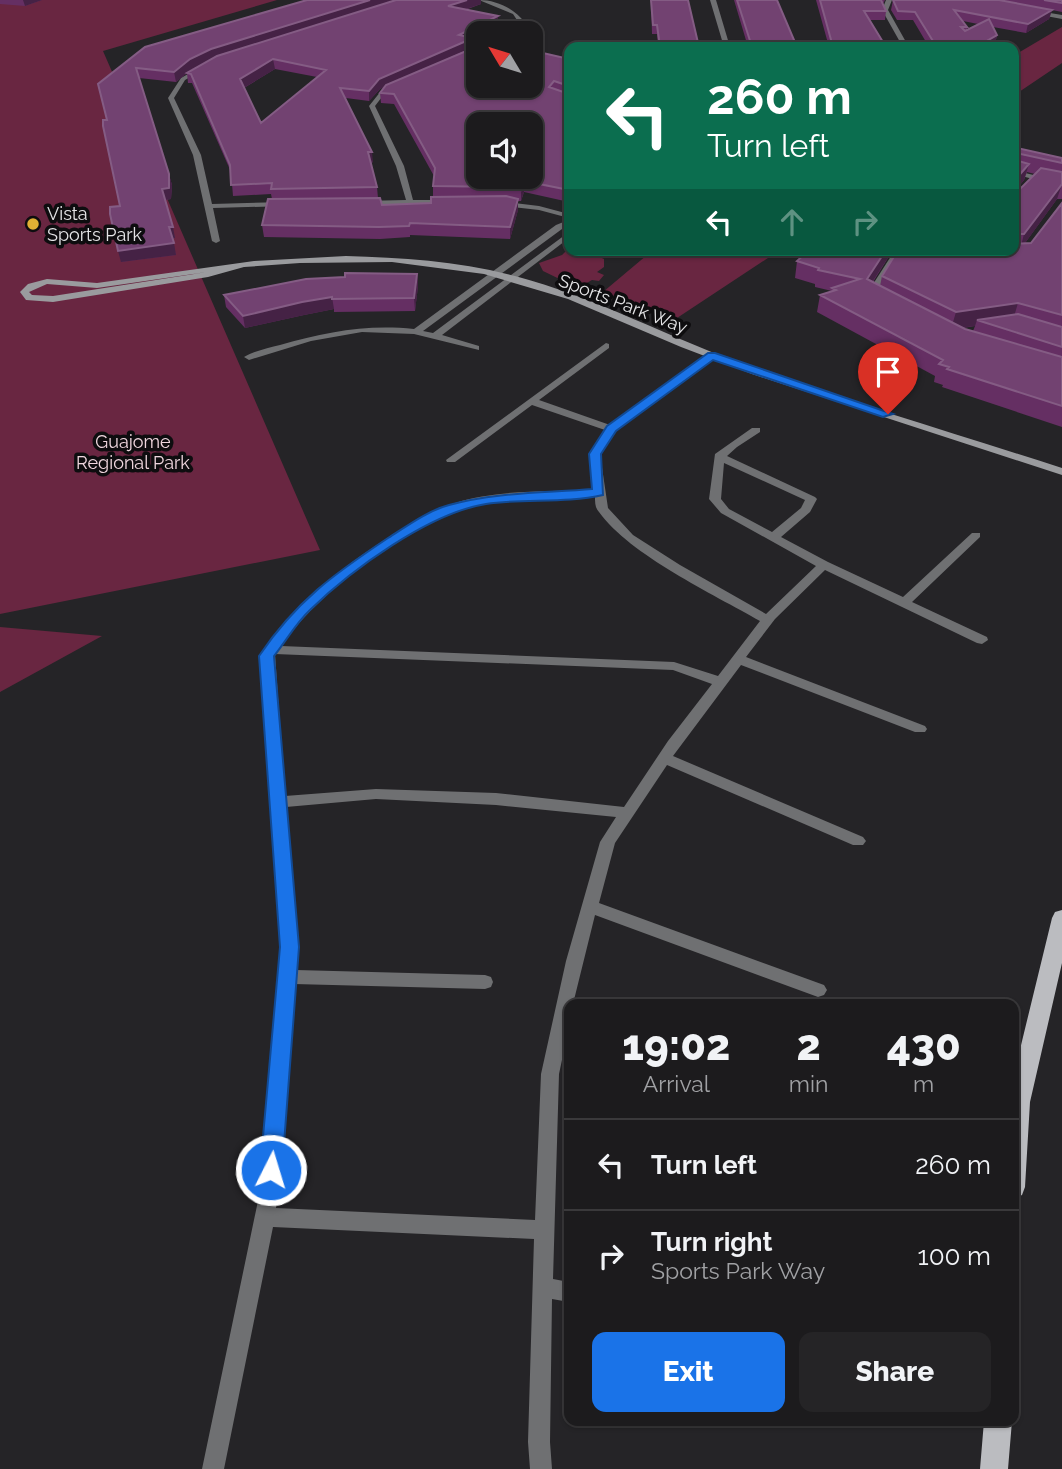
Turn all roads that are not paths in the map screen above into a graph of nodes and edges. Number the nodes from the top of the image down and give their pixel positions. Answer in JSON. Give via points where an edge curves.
{"nodes":[{"id":1,"x":482,"y":0,"type":"edge"},
{"id":2,"x":713,"y":0,"type":"edge"},
{"id":3,"x":888,"y":0,"type":"edge"},
{"id":4,"x":1022,"y":10,"type":"edge"},
{"id":5,"x":1062,"y":17,"type":"edge"},
{"id":6,"x":521,"y":21,"type":"edge"},
{"id":7,"x":726,"y":42,"type":"edge"},
{"id":8,"x":904,"y":42,"type":"edge"},
{"id":9,"x":216,"y":62,"type":"edge"},
{"id":10,"x":406,"y":82,"type":"edge"},
{"id":11,"x":1019,"y":173,"type":"edge"},
{"id":12,"x":1034,"y":177,"type":"junction"},
{"id":13,"x":1062,"y":184,"type":"edge"},
{"id":14,"x":1027,"y":185,"type":"edge"},
{"id":15,"x":410,"y":202,"type":"junction"},
{"id":16,"x":460,"y":202,"type":"edge"},
{"id":17,"x":356,"y":203,"type":"edge"},
{"id":18,"x":495,"y":203,"type":"edge"},
{"id":19,"x":302,"y":204,"type":"edge"},
{"id":20,"x":207,"y":206,"type":"junction"},
{"id":21,"x":564,"y":215,"type":"edge"},
{"id":22,"x":564,"y":225,"type":"edge"},
{"id":23,"x":564,"y":238,"type":"edge"},
{"id":24,"x":216,"y":241,"type":"dead end"},
{"id":25,"x":900,"y":256,"type":"edge"},
{"id":26,"x":241,"y":266,"type":"junction"},
{"id":27,"x":493,"y":274,"type":"junction"},
{"id":28,"x":513,"y":278,"type":"junction"},
{"id":29,"x":881,"y":301,"type":"edge"},
{"id":30,"x":418,"y":330,"type":"junction"},
{"id":31,"x":437,"y":334,"type":"junction"},
{"id":32,"x":606,"y":346,"type":"dead end"},
{"id":33,"x":476,"y":348,"type":"dead end"},
{"id":34,"x":248,"y":356,"type":"dead end"},
{"id":35,"x":712,"y":356,"type":"junction"},
{"id":36,"x":531,"y":401,"type":"junction"},
{"id":37,"x":611,"y":429,"type":"junction"},
{"id":38,"x":756,"y":430,"type":"dead end"},
{"id":39,"x":719,"y":456,"type":"junction"},
{"id":40,"x":451,"y":460,"type":"dead end"},
{"id":41,"x":1062,"y":472,"type":"edge"},
{"id":42,"x":599,"y":493,"type":"junction"},
{"id":43,"x":976,"y":535,"type":"dead end"},
{"id":44,"x":773,"y":537,"type":"junction"},
{"id":45,"x":824,"y":565,"type":"junction"},
{"id":46,"x":904,"y":603,"type":"junction"},
{"id":47,"x":768,"y":620,"type":"junction"},
{"id":48,"x":982,"y":640,"type":"dead end"},
{"id":49,"x":271,"y":650,"type":"junction"},
{"id":50,"x":738,"y":659,"type":"junction"},
{"id":51,"x":721,"y":682,"type":"junction"},
{"id":52,"x":920,"y":729,"type":"dead end"},
{"id":53,"x":664,"y":758,"type":"junction"},
{"id":54,"x":277,"y":802,"type":"junction"},
{"id":55,"x":627,"y":813,"type":"junction"},
{"id":56,"x":858,"y":841,"type":"dead end"},
{"id":57,"x":590,"y":906,"type":"junction"},
{"id":58,"x":1062,"y":918,"type":"edge"},
{"id":59,"x":287,"y":977,"type":"junction"},
{"id":60,"x":485,"y":982,"type":"dead end"},
{"id":61,"x":818,"y":990,"type":"dead end"},
{"id":62,"x":569,"y":999,"type":"edge"},
{"id":63,"x":563,"y":1044,"type":"edge"},
{"id":64,"x":1019,"y":1102,"type":"edge"},
{"id":65,"x":264,"y":1217,"type":"junction"},
{"id":66,"x":545,"y":1230,"type":"junction"},
{"id":67,"x":542,"y":1287,"type":"junction"},
{"id":68,"x":564,"y":1291,"type":"edge"},
{"id":69,"x":997,"y":1426,"type":"edge"},
{"id":70,"x":214,"y":1469,"type":"edge"},
{"id":71,"x":541,"y":1469,"type":"edge"},
{"id":72,"x":993,"y":1469,"type":"edge"}],
"edges":[{"from":1,"to":6,"type":"street","via":[[515,13]]},
{"from":2,"to":7,"type":"street"},
{"from":3,"to":8,"type":"street","via":[[885,10]]},
{"from":4,"to":5,"type":"street"},
{"from":9,"to":20,"type":"street","via":[[189,75],[171,97],[197,155]]},
{"from":10,"to":15,"type":"street","via":[[383,92],[372,106],[400,166]]},
{"from":11,"to":12,"type":"street"},
{"from":12,"to":13,"type":"street"},
{"from":12,"to":14,"type":"street"},
{"from":15,"to":16,"type":"street"},
{"from":15,"to":17,"type":"street"},
{"from":18,"to":21,"type":"street"},
{"from":19,"to":20,"type":"street"},
{"from":20,"to":24,"type":"street"},
{"from":22,"to":27,"type":"street"},
{"from":23,"to":28,"type":"street"},
{"from":25,"to":29,"type":"street","via":[[892,259],[870,295]]},
{"from":26,"to":26,"type":"street","name":"Sports Park Way","via":[[90,286],[53,281],[24,292],[29,298],[53,299]]},
{"from":26,"to":27,"type":"street","name":"Sports Park Way","via":[[360,259]]},
{"from":27,"to":28,"type":"street","name":"Sports Park Way"},
{"from":27,"to":30,"type":"street"},
{"from":28,"to":31,"type":"street"},
{"from":28,"to":35,"type":"street","name":"Sports Park Way"},
{"from":30,"to":31,"type":"street"},
{"from":30,"to":34,"type":"street","via":[[388,327],[323,334]]},
{"from":31,"to":33,"type":"street"},
{"from":32,"to":36,"type":"street"},
{"from":35,"to":37,"type":"street"},
{"from":35,"to":41,"type":"street","name":"Sports Park Way"},
{"from":36,"to":37,"type":"street"},
{"from":36,"to":40,"type":"street"},
{"from":37,"to":42,"type":"street","via":[[595,454]]},
{"from":38,"to":39,"type":"street"},
{"from":39,"to":44,"type":"street","via":[[718,504]]},
{"from":39,"to":44,"type":"street","via":[[811,499],[806,510]]},
{"from":42,"to":47,"type":"street","via":[[602,509],[629,537]]},
{"from":42,"to":49,"type":"street","via":[[487,500],[433,516],[335,579],[302,609]]},
{"from":43,"to":46,"type":"street"},
{"from":44,"to":45,"type":"street"},
{"from":45,"to":46,"type":"street"},
{"from":45,"to":47,"type":"street"},
{"from":46,"to":48,"type":"street"},
{"from":47,"to":50,"type":"street"},
{"from":49,"to":51,"type":"street","via":[[674,666]]},
{"from":49,"to":54,"type":"street","via":[[267,675]]},
{"from":50,"to":51,"type":"street"},
{"from":50,"to":52,"type":"street"},
{"from":51,"to":53,"type":"street"},
{"from":53,"to":55,"type":"street"},
{"from":53,"to":56,"type":"street"},
{"from":54,"to":55,"type":"street","via":[[376,793],[496,799]]},
{"from":54,"to":59,"type":"street","via":[[289,947]]},
{"from":55,"to":57,"type":"street","via":[[608,842]]},
{"from":57,"to":61,"type":"street"},
{"from":57,"to":62,"type":"street"},
{"from":58,"to":64,"type":"main road"},
{"from":59,"to":60,"type":"street"},
{"from":59,"to":65,"type":"street"},
{"from":63,"to":66,"type":"street","via":[[551,1073]]},
{"from":65,"to":66,"type":"street"},
{"from":65,"to":70,"type":"street"},
{"from":66,"to":67,"type":"street"},
{"from":67,"to":68,"type":"street"},
{"from":67,"to":71,"type":"street"},
{"from":69,"to":72,"type":"main road"}]}
